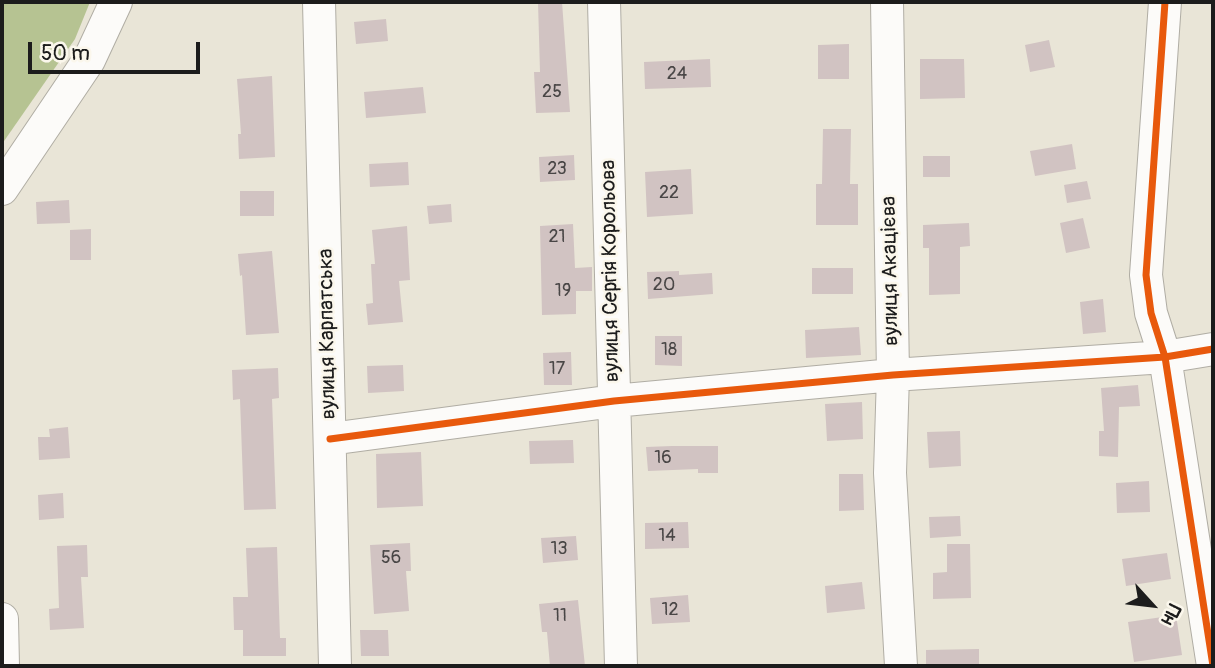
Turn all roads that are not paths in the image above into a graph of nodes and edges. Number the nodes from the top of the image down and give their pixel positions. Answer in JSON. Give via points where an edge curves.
{"nodes":[{"id":1,"x":116,"y":2,"type":"edge"},
{"id":2,"x":319,"y":2,"type":"edge"},
{"id":3,"x":604,"y":2,"type":"edge"},
{"id":4,"x":887,"y":2,"type":"edge"},
{"id":5,"x":1165,"y":2,"type":"edge"},
{"id":6,"x":2,"y":189,"type":"edge"},
{"id":7,"x":1213,"y":349,"type":"edge"},
{"id":8,"x":1165,"y":357,"type":"junction"},
{"id":9,"x":893,"y":375,"type":"junction"},
{"id":10,"x":614,"y":401,"type":"junction"},
{"id":11,"x":330,"y":439,"type":"junction"},
{"id":12,"x":2,"y":619,"type":"edge"},
{"id":13,"x":3,"y":666,"type":"edge"},
{"id":14,"x":335,"y":666,"type":"edge"},
{"id":15,"x":621,"y":666,"type":"edge"},
{"id":16,"x":901,"y":666,"type":"edge"},
{"id":17,"x":1213,"y":666,"type":"edge"}],
"edges":[{"from":1,"to":6,"type":"street","via":[[89,60]]},
{"from":2,"to":11,"type":"street","name":"вулиця Карпатська"},
{"from":3,"to":10,"type":"street","name":"вулиця Сергія Корольова"},
{"from":4,"to":9,"type":"street","name":"вулиця Акацієва"},
{"from":5,"to":8,"type":"street","via":[[1146,275],[1150,313]]},
{"from":7,"to":8,"type":"street"},
{"from":8,"to":9,"type":"street"},
{"from":8,"to":17,"type":"street"},
{"from":9,"to":10,"type":"street"},
{"from":9,"to":16,"type":"street","name":"вулиця Акацієва","via":[[891,473]]},
{"from":10,"to":11,"type":"street"},
{"from":10,"to":15,"type":"street","name":"вулиця Сергія Корольова"},
{"from":11,"to":14,"type":"street","name":"вулиця Карпатська"},
{"from":12,"to":13,"type":"street"}]}
